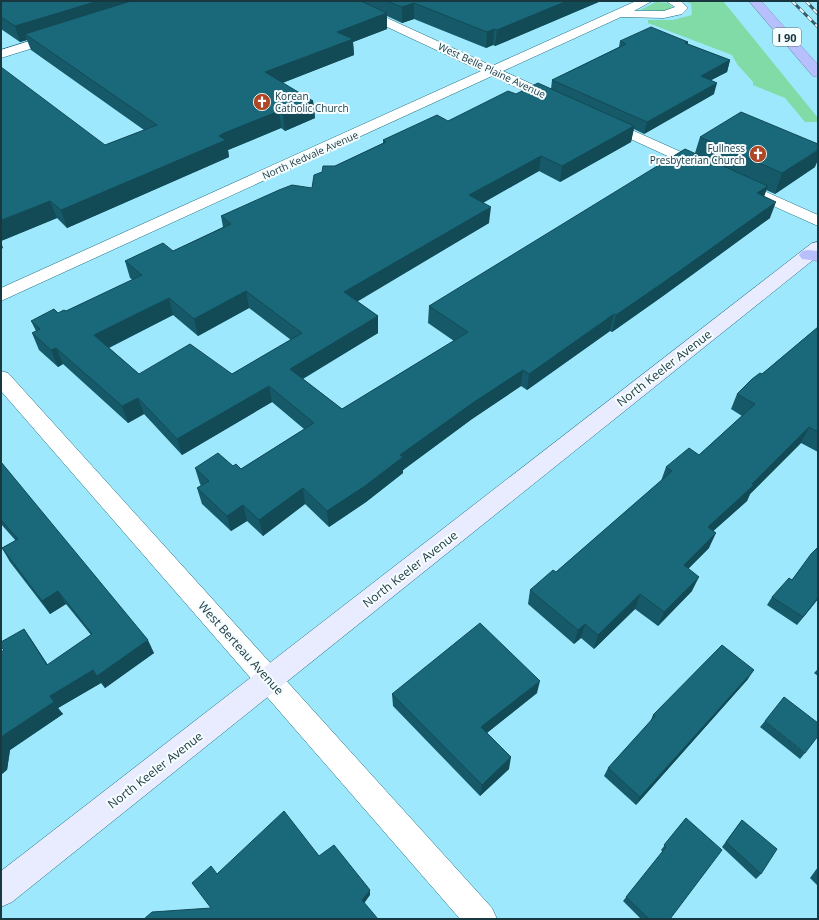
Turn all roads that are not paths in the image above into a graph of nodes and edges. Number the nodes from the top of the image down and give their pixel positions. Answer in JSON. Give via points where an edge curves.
{"nodes":[{"id":1,"x":340,"y":1,"type":"edge"},
{"id":2,"x":646,"y":1,"type":"edge"},
{"id":3,"x":672,"y":1,"type":"edge"},
{"id":4,"x":755,"y":1,"type":"edge"},
{"id":5,"x":620,"y":14,"type":"junction"},
{"id":6,"x":69,"y":32,"type":"edge"},
{"id":7,"x":1,"y":54,"type":"edge"},
{"id":8,"x":494,"y":71,"type":"junction"},
{"id":9,"x":818,"y":73,"type":"edge"},
{"id":10,"x":566,"y":105,"type":"edge"},
{"id":11,"x":595,"y":118,"type":"edge"},
{"id":12,"x":818,"y":221,"type":"edge"},
{"id":13,"x":815,"y":253,"type":"edge"},
{"id":14,"x":1,"y":295,"type":"edge"},
{"id":15,"x":1,"y":378,"type":"edge"},
{"id":16,"x":270,"y":680,"type":"junction"},
{"id":17,"x":1,"y":891,"type":"edge"},
{"id":18,"x":481,"y":919,"type":"edge"}],
"edges":[{"from":1,"to":8,"type":"street","name":"West Belle Plaine Avenue"},
{"from":2,"to":5,"type":"street","name":"North Kedvale Avenue"},
{"from":3,"to":5,"type":"street","name":"North Kedvale Avenue","via":[[682,8],[678,12]]},
{"from":4,"to":9,"type":"highway","number":"I 90"},
{"from":5,"to":8,"type":"street","name":"North Kedvale Avenue"},
{"from":6,"to":7,"type":"street"},
{"from":8,"to":10,"type":"street","name":"West Belle Plaine Avenue"},
{"from":8,"to":14,"type":"street","name":"North Kedvale Avenue"},
{"from":11,"to":12,"type":"street"},
{"from":13,"to":16,"type":"street","name":"North Keeler Avenue"},
{"from":15,"to":16,"type":"street","name":"West Berteau Avenue"},
{"from":16,"to":17,"type":"street","name":"North Keeler Avenue"},
{"from":16,"to":18,"type":"street","name":"West Berteau Avenue"}]}
